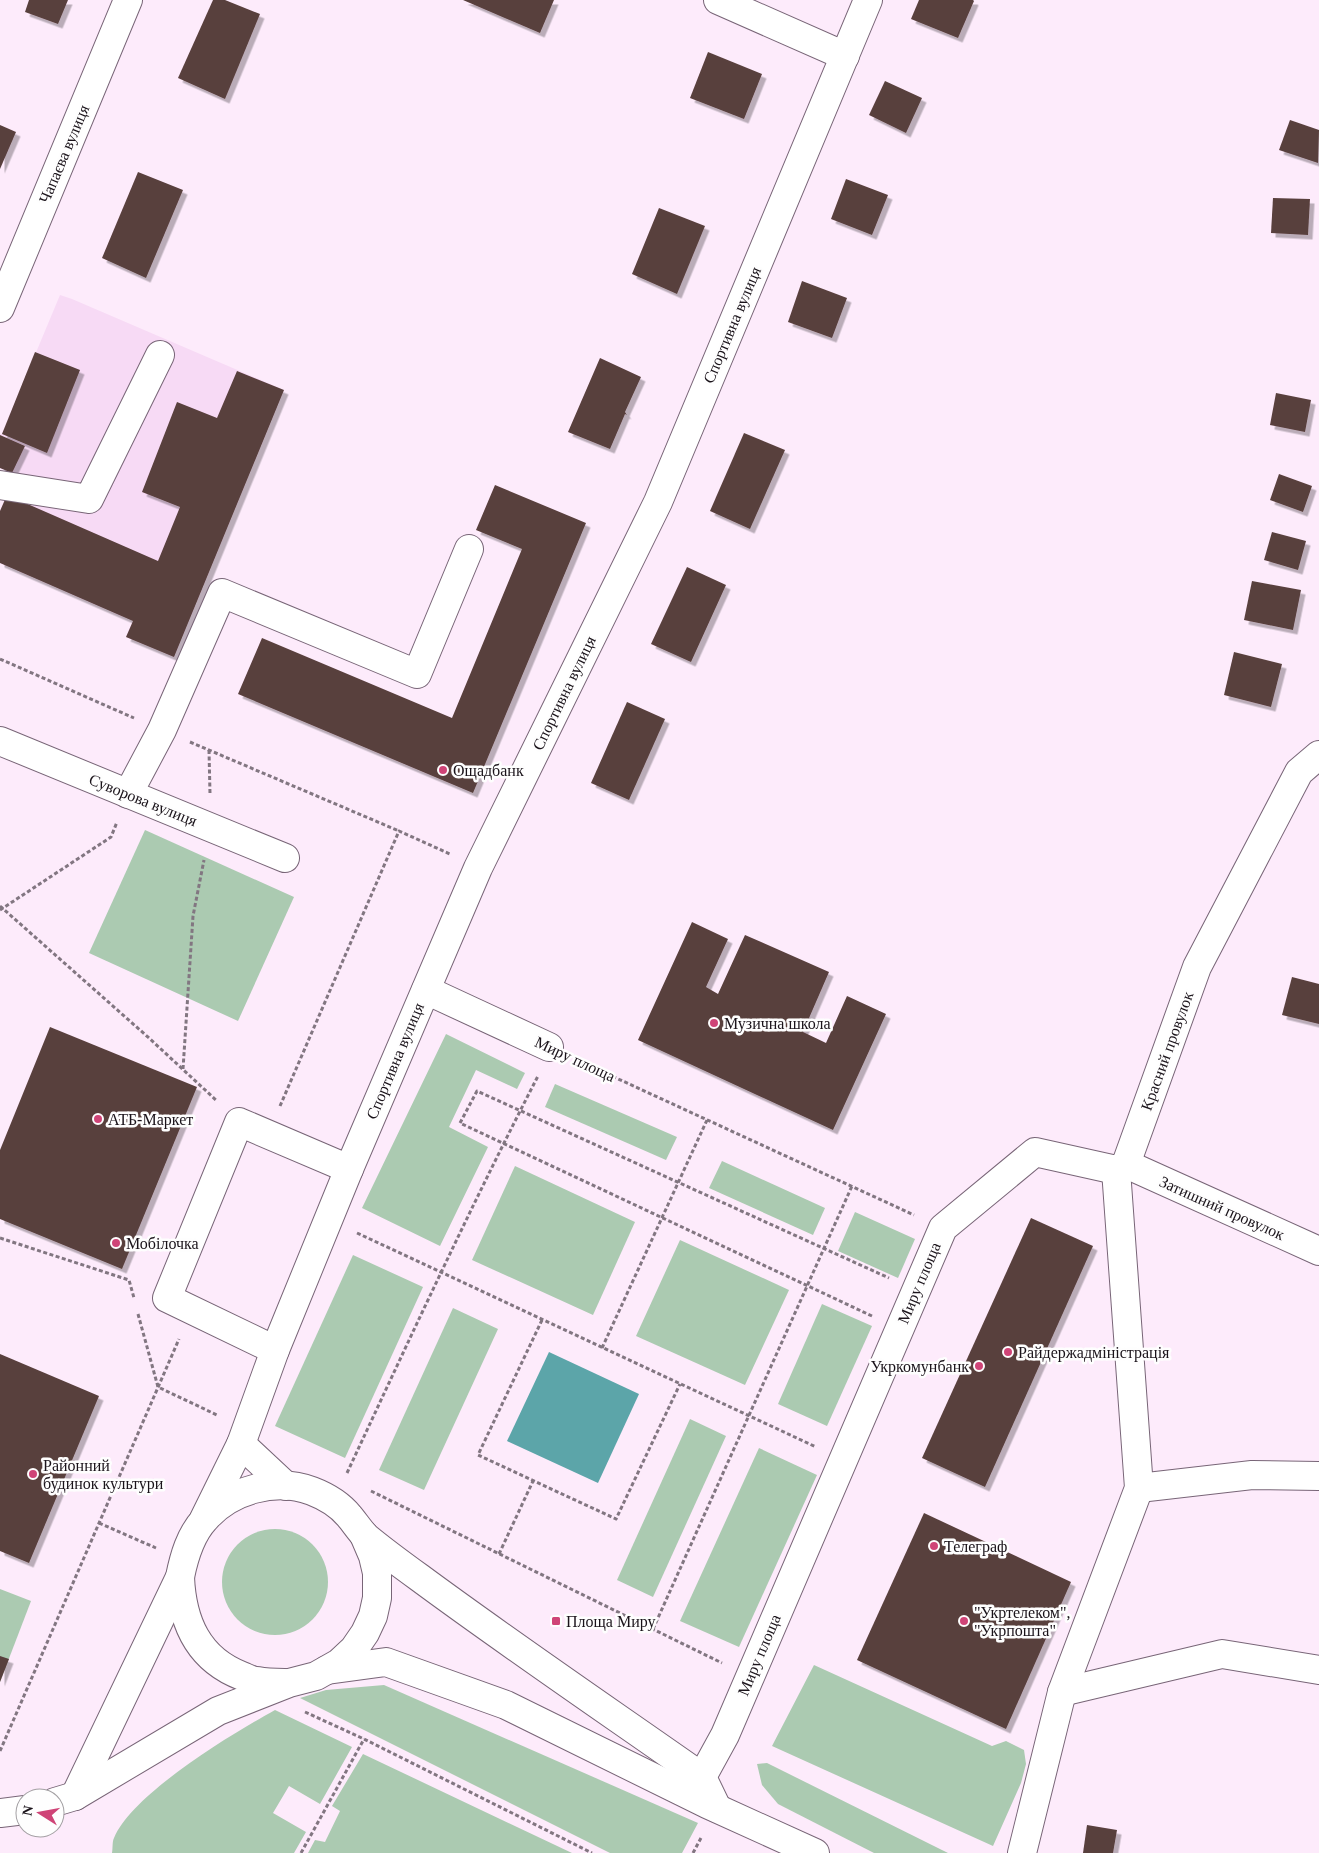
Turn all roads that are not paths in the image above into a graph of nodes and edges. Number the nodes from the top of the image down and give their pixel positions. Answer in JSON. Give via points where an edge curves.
{"nodes":[{"id":1,"x":128,"y":0,"type":"edge"},
{"id":2,"x":718,"y":0,"type":"edge"},
{"id":3,"x":868,"y":0,"type":"edge"},
{"id":4,"x":845,"y":56,"type":"junction"},
{"id":5,"x":0,"y":308,"type":"edge"},
{"id":6,"x":160,"y":355,"type":"dead end"},
{"id":7,"x":0,"y":485,"type":"edge"},
{"id":8,"x":469,"y":549,"type":"dead end"},
{"id":9,"x":0,"y":740,"type":"edge"},
{"id":10,"x":1319,"y":755,"type":"edge"},
{"id":11,"x":128,"y":794,"type":"junction"},
{"id":12,"x":285,"y":858,"type":"dead end"},
{"id":13,"x":426,"y":990,"type":"junction"},
{"id":14,"x":549,"y":1047,"type":"road end"},
{"id":15,"x":1121,"y":1167,"type":"junction"},
{"id":16,"x":349,"y":1169,"type":"junction"},
{"id":17,"x":1319,"y":1251,"type":"edge"},
{"id":18,"x":276,"y":1350,"type":"junction"},
{"id":19,"x":244,"y":1437,"type":"junction"},
{"id":20,"x":1319,"y":1476,"type":"edge"},
{"id":21,"x":286,"y":1486,"type":"junction"},
{"id":22,"x":1139,"y":1488,"type":"junction"},
{"id":23,"x":204,"y":1519,"type":"junction"},
{"id":24,"x":364,"y":1535,"type":"junction"},
{"id":25,"x":182,"y":1569,"type":"junction"},
{"id":26,"x":327,"y":1670,"type":"junction"},
{"id":27,"x":1319,"y":1670,"type":"edge"},
{"id":28,"x":288,"y":1684,"type":"junction"},
{"id":29,"x":1062,"y":1692,"type":"junction"},
{"id":30,"x":702,"y":1776,"type":"junction"},
{"id":31,"x":65,"y":1799,"type":"edge"},
{"id":32,"x":717,"y":1808,"type":"junction"},
{"id":33,"x":15,"y":1811,"type":"edge"},
{"id":34,"x":0,"y":1813,"type":"edge"},
{"id":35,"x":815,"y":1853,"type":"edge"},
{"id":36,"x":1022,"y":1853,"type":"edge"}],
"edges":[{"from":1,"to":5,"type":"street","name":"Чапаєва вулиця"},
{"from":2,"to":4,"type":"street"},
{"from":3,"to":4,"type":"street","name":"Спортивна вулиця"},
{"from":4,"to":13,"type":"street","name":"Спортивна вулиця","via":[[658,502],[478,868]]},
{"from":6,"to":7,"type":"street","via":[[89,500]]},
{"from":8,"to":11,"type":"street","via":[[417,674],[222,593],[162,730]]},
{"from":9,"to":11,"type":"street","name":"Суворова вулиця"},
{"from":10,"to":15,"type":"street","name":"Красний провулок","via":[[1300,772],[1197,967]]},
{"from":11,"to":12,"type":"street","name":"Суворова вулиця"},
{"from":13,"to":14,"type":"street","name":"Миру площа"},
{"from":13,"to":16,"type":"street","name":"Спортивна вулиця"},
{"from":15,"to":17,"type":"street","name":"Затишний провулок"},
{"from":15,"to":22,"type":"street"},
{"from":15,"to":30,"type":"street","name":"Миру площа","via":[[1035,1152],[943,1228],[725,1735]]},
{"from":16,"to":18,"type":"street","name":"Спортивна вулиця"},
{"from":16,"to":18,"type":"street","via":[[239,1122],[167,1298]]},
{"from":18,"to":19,"type":"street","name":"Спортивна вулиця"},
{"from":19,"to":21,"type":"street"},
{"from":19,"to":23,"type":"street","name":"Спортивна вулиця"},
{"from":20,"to":22,"type":"street","via":[[1252,1475]]},
{"from":21,"to":23,"type":"street","via":[[268,1486],[242,1493],[220,1505]]},
{"from":21,"to":24,"type":"street","via":[[311,1491],[330,1500],[348,1514]]},
{"from":22,"to":29,"type":"street"},
{"from":23,"to":25,"type":"street","name":"Спортивна вулиця","via":[[186,1549]]},
{"from":24,"to":26,"type":"street","via":[[377,1573],[377,1598],[372,1616],[354,1649]]},
{"from":24,"to":30,"type":"street","via":[[420,1578]]},
{"from":25,"to":28,"type":"street","via":[[181,1599],[189,1627],[202,1648],[231,1672],[256,1681]]},
{"from":25,"to":31,"type":"street","name":"Спортивна вулиця"},
{"from":26,"to":28,"type":"street"},
{"from":26,"to":32,"type":"street","via":[[386,1662],[460,1688],[506,1705]]},
{"from":27,"to":29,"type":"street","via":[[1222,1654]]},
{"from":28,"to":31,"type":"street","via":[[218,1710]]},
{"from":29,"to":36,"type":"street"},
{"from":30,"to":32,"type":"street"},
{"from":32,"to":35,"type":"street"},
{"from":33,"to":34,"type":"street"}]}
